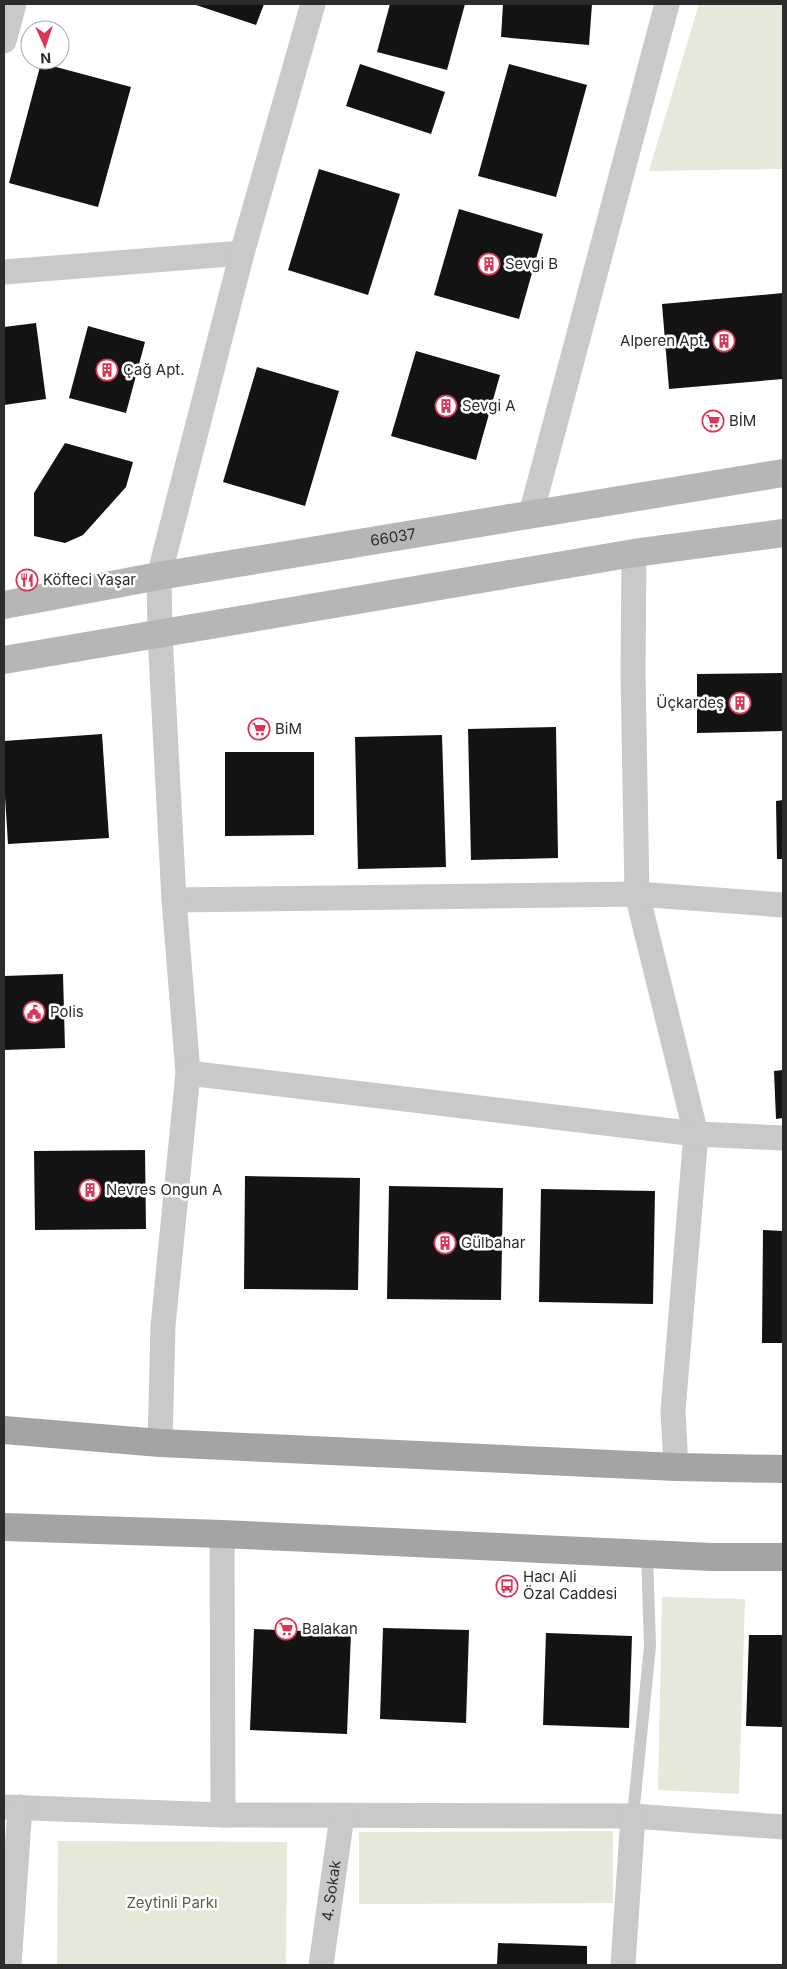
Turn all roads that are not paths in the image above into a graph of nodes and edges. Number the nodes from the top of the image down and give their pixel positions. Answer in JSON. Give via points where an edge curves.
{"nodes":[{"id":1,"x":14,"y":4,"type":"edge"},
{"id":2,"x":313,"y":4,"type":"edge"},
{"id":3,"x":667,"y":4,"type":"edge"},
{"id":4,"x":4,"y":41,"type":"edge"},
{"id":5,"x":242,"y":253,"type":"junction"},
{"id":6,"x":4,"y":272,"type":"edge"},
{"id":7,"x":783,"y":473,"type":"edge"},
{"id":8,"x":531,"y":514,"type":"junction"},
{"id":9,"x":783,"y":533,"type":"edge"},
{"id":10,"x":634,"y":553,"type":"junction"},
{"id":11,"x":159,"y":576,"type":"junction"},
{"id":12,"x":4,"y":605,"type":"edge"},
{"id":13,"x":160,"y":634,"type":"junction"},
{"id":14,"x":4,"y":660,"type":"edge"},
{"id":15,"x":637,"y":894,"type":"junction"},
{"id":16,"x":174,"y":900,"type":"junction"},
{"id":17,"x":783,"y":905,"type":"edge"},
{"id":18,"x":188,"y":1073,"type":"junction"},
{"id":19,"x":696,"y":1134,"type":"junction"},
{"id":20,"x":783,"y":1138,"type":"edge"},
{"id":21,"x":4,"y":1430,"type":"edge"},
{"id":22,"x":160,"y":1444,"type":"junction"},
{"id":23,"x":676,"y":1467,"type":"junction"},
{"id":24,"x":783,"y":1469,"type":"edge"},
{"id":25,"x":4,"y":1527,"type":"edge"},
{"id":26,"x":222,"y":1534,"type":"junction"},
{"id":27,"x":646,"y":1554,"type":"junction"},
{"id":28,"x":783,"y":1557,"type":"edge"},
{"id":29,"x":12,"y":1807,"type":"edge"},
{"id":30,"x":223,"y":1815,"type":"junction"},
{"id":31,"x":342,"y":1816,"type":"junction"},
{"id":32,"x":633,"y":1816,"type":"junction"},
{"id":33,"x":783,"y":1827,"type":"edge"},
{"id":34,"x":9,"y":1965,"type":"edge"},
{"id":35,"x":321,"y":1965,"type":"edge"},
{"id":36,"x":623,"y":1965,"type":"edge"}],
"edges":[{"from":1,"to":4,"type":"street"},
{"from":2,"to":5,"type":"street"},
{"from":3,"to":8,"type":"street"},
{"from":5,"to":6,"type":"street"},
{"from":5,"to":11,"type":"street"},
{"from":7,"to":8,"type":"street","name":"66037"},
{"from":8,"to":11,"type":"street","name":"66037"},
{"from":9,"to":10,"type":"street"},
{"from":10,"to":13,"type":"street"},
{"from":10,"to":15,"type":"street"},
{"from":11,"to":12,"type":"street","name":"66037"},
{"from":11,"to":13,"type":"street"},
{"from":13,"to":14,"type":"street"},
{"from":13,"to":16,"type":"street"},
{"from":15,"to":16,"type":"street"},
{"from":15,"to":17,"type":"street"},
{"from":15,"to":19,"type":"street"},
{"from":16,"to":18,"type":"street"},
{"from":18,"to":19,"type":"street"},
{"from":18,"to":22,"type":"street","via":[[163,1326]]},
{"from":19,"to":20,"type":"street"},
{"from":19,"to":23,"type":"street","via":[[673,1411]]},
{"from":21,"to":22,"type":"main road"},
{"from":22,"to":23,"type":"main road"},
{"from":23,"to":24,"type":"main road"},
{"from":25,"to":26,"type":"main road"},
{"from":26,"to":27,"type":"main road"},
{"from":26,"to":30,"type":"street"},
{"from":27,"to":28,"type":"main road"},
{"from":27,"to":32,"type":"lane","via":[[650,1646]]},
{"from":29,"to":30,"type":"street"},
{"from":29,"to":34,"type":"street"},
{"from":30,"to":31,"type":"street"},
{"from":31,"to":32,"type":"street"},
{"from":31,"to":35,"type":"street","name":"4. Sokak"},
{"from":32,"to":33,"type":"street"},
{"from":32,"to":36,"type":"street"}]}
